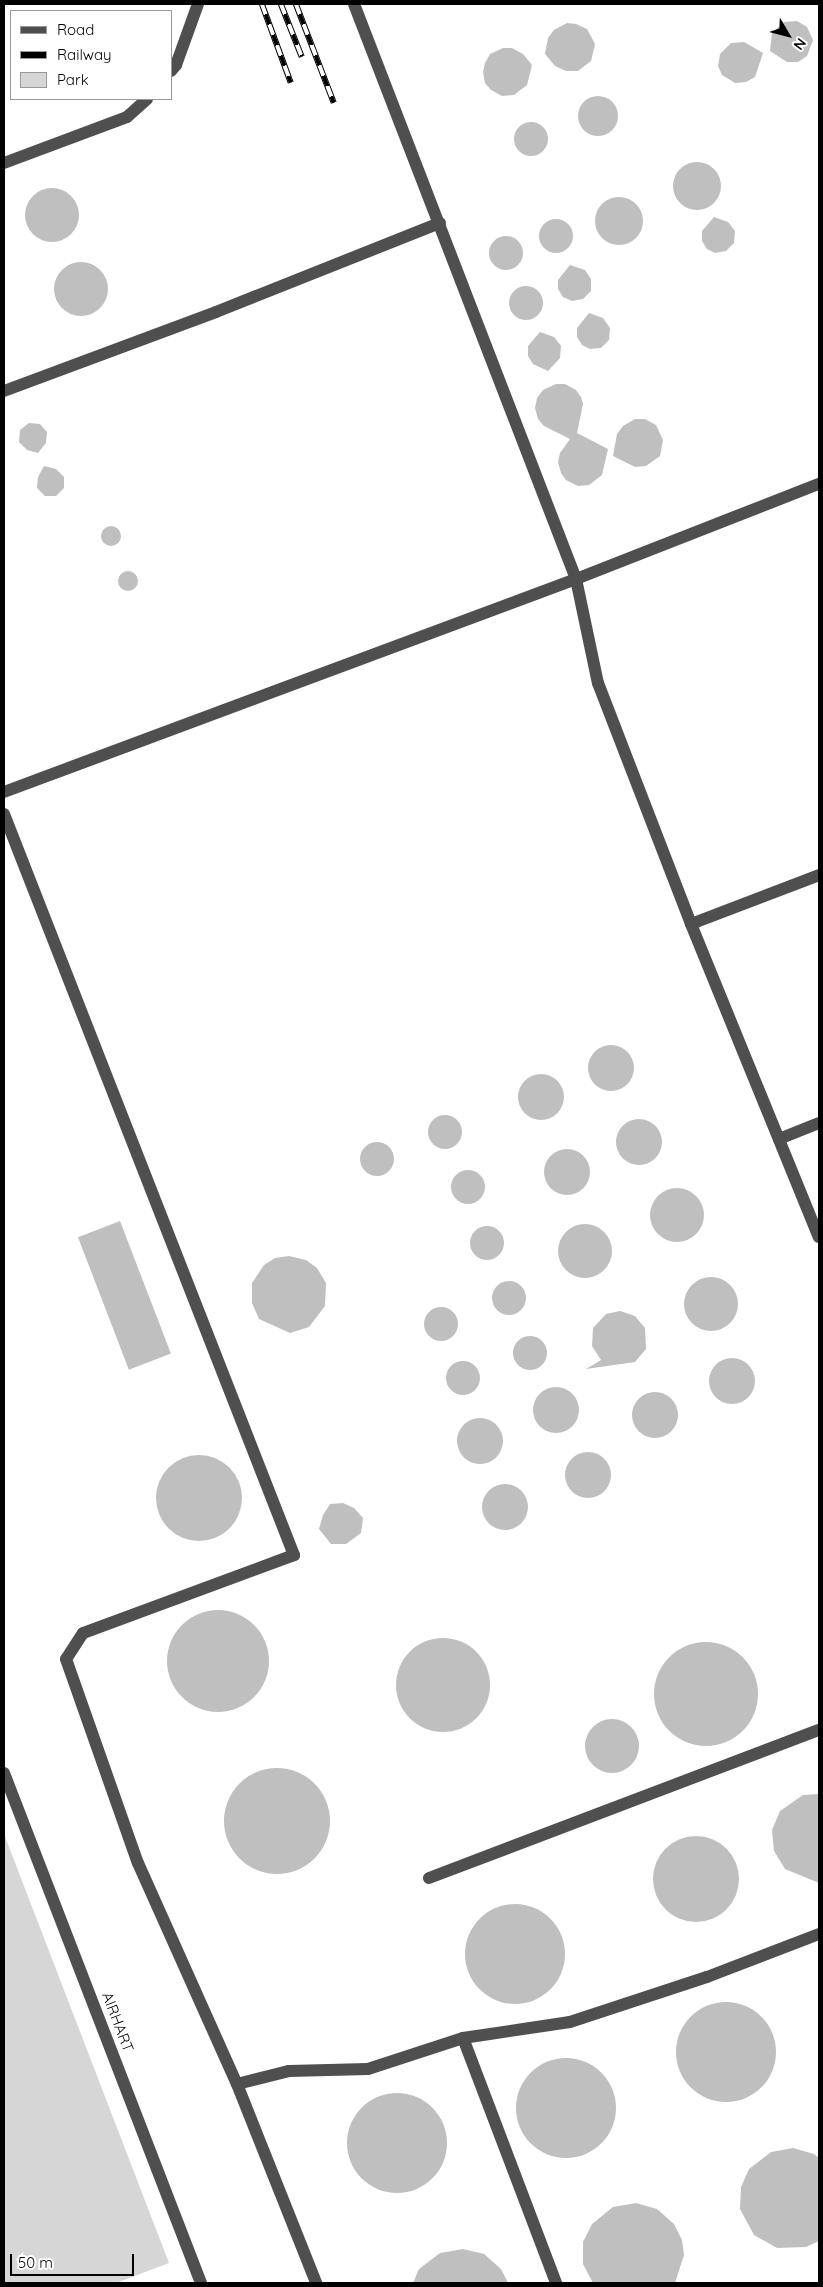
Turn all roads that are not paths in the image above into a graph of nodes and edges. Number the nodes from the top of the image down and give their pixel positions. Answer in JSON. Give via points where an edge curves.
{"nodes":[{"id":1,"x":198,"y":4,"type":"edge"},
{"id":2,"x":354,"y":4,"type":"edge"},
{"id":3,"x":172,"y":70,"type":"edge"},
{"id":4,"x":146,"y":100,"type":"edge"},
{"id":5,"x":4,"y":163,"type":"edge"},
{"id":6,"x":440,"y":223,"type":"junction"},
{"id":7,"x":4,"y":391,"type":"edge"},
{"id":8,"x":819,"y":484,"type":"edge"},
{"id":9,"x":576,"y":579,"type":"junction"},
{"id":10,"x":4,"y":792,"type":"edge"},
{"id":11,"x":4,"y":814,"type":"edge"},
{"id":12,"x":819,"y":875,"type":"edge"},
{"id":13,"x":691,"y":924,"type":"junction"},
{"id":14,"x":819,"y":1123,"type":"edge"},
{"id":15,"x":779,"y":1139,"type":"junction"},
{"id":16,"x":819,"y":1237,"type":"edge"},
{"id":17,"x":819,"y":1730,"type":"edge"},
{"id":18,"x":4,"y":1773,"type":"edge"},
{"id":19,"x":429,"y":1878,"type":"dead end"},
{"id":20,"x":819,"y":1934,"type":"edge"},
{"id":21,"x":463,"y":2038,"type":"junction"},
{"id":22,"x":236,"y":2084,"type":"junction"},
{"id":23,"x":201,"y":2283,"type":"edge"},
{"id":24,"x":316,"y":2283,"type":"edge"},
{"id":25,"x":556,"y":2283,"type":"edge"}],
"edges":[{"from":1,"to":3,"type":"street"},
{"from":2,"to":6,"type":"street"},
{"from":4,"to":5,"type":"street","via":[[127,116]]},
{"from":6,"to":7,"type":"street","via":[[216,312]]},
{"from":6,"to":9,"type":"street"},
{"from":8,"to":9,"type":"street"},
{"from":9,"to":10,"type":"street"},
{"from":9,"to":13,"type":"street","via":[[598,683]]},
{"from":11,"to":22,"type":"street","via":[[294,1555],[84,1633],[66,1659],[138,1863]]},
{"from":12,"to":13,"type":"street"},
{"from":13,"to":15,"type":"street"},
{"from":14,"to":15,"type":"street"},
{"from":15,"to":16,"type":"street"},
{"from":17,"to":19,"type":"street"},
{"from":18,"to":23,"type":"street","name":"AIRHART"},
{"from":20,"to":21,"type":"street","via":[[570,2022]]},
{"from":21,"to":22,"type":"street","via":[[368,2069],[289,2072]]},
{"from":21,"to":25,"type":"street"},
{"from":22,"to":24,"type":"street"}]}
